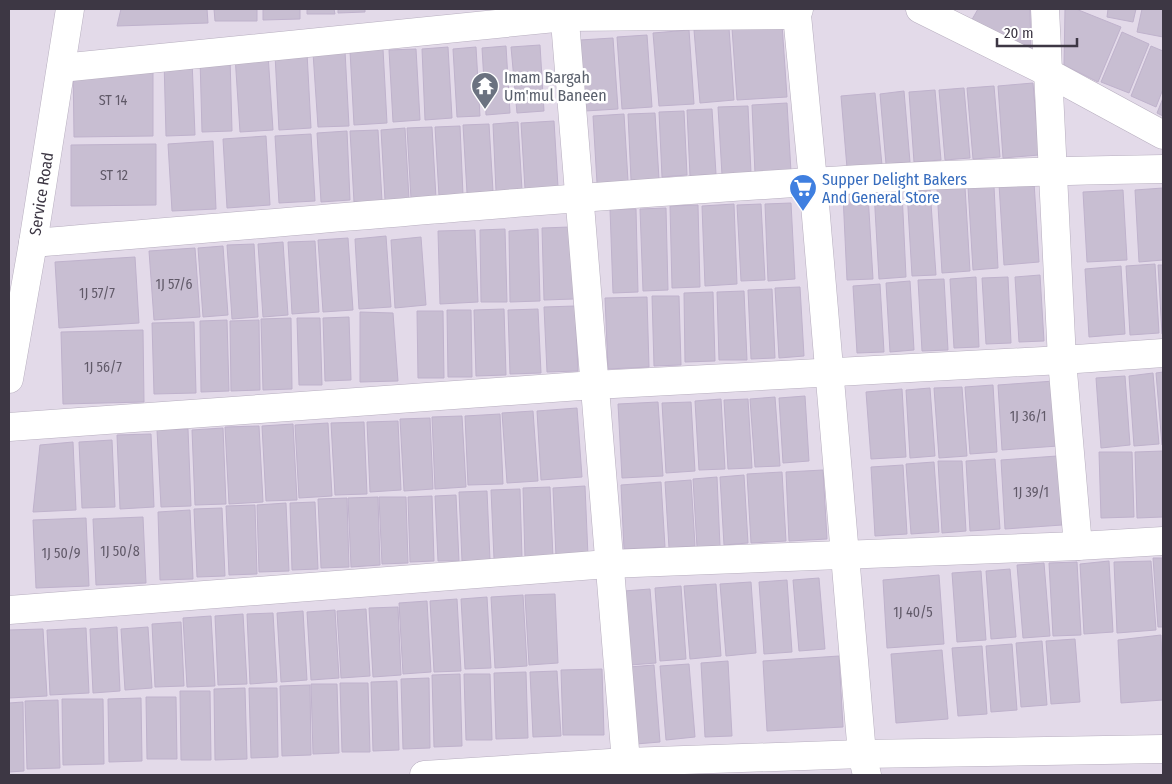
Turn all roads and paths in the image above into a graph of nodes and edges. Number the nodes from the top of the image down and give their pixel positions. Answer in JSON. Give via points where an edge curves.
{"nodes":[{"id":1,"x":70,"y":9,"type":"edge"},
{"id":2,"x":920,"y":9,"type":"edge"},
{"id":3,"x":1045,"y":9,"type":"edge"},
{"id":4,"x":798,"y":12,"type":"edge"},
{"id":5,"x":565,"y":13,"type":"edge"},
{"id":6,"x":61,"y":68,"type":"junction"},
{"id":7,"x":1047,"y":72,"type":"junction"},
{"id":8,"x":1163,"y":135,"type":"edge"},
{"id":9,"x":1163,"y":170,"type":"edge"},
{"id":10,"x":1053,"y":171,"type":"junction"},
{"id":11,"x":813,"y":181,"type":"junction"},
{"id":12,"x":581,"y":198,"type":"junction"},
{"id":13,"x":33,"y":243,"type":"junction"},
{"id":14,"x":1163,"y":353,"type":"edge"},
{"id":15,"x":1062,"y":360,"type":"junction"},
{"id":16,"x":829,"y":371,"type":"junction"},
{"id":17,"x":9,"y":379,"type":"edge"},
{"id":18,"x":594,"y":385,"type":"junction"},
{"id":19,"x":9,"y":427,"type":"edge"},
{"id":20,"x":1163,"y":541,"type":"edge"},
{"id":21,"x":1078,"y":546,"type":"junction"},
{"id":22,"x":845,"y":554,"type":"junction"},
{"id":23,"x":608,"y":564,"type":"junction"},
{"id":24,"x":9,"y":610,"type":"edge"},
{"id":25,"x":1163,"y":749,"type":"edge"},
{"id":26,"x":864,"y":765,"type":"edge"},
{"id":27,"x":629,"y":769,"type":"edge"},
{"id":28,"x":424,"y":775,"type":"edge"}],
"edges":[{"from":1,"to":6,"type":"street","name":"Service Road"},
{"from":2,"to":7,"type":"street"},
{"from":3,"to":7,"type":"street"},
{"from":4,"to":5,"type":"street"},
{"from":4,"to":11,"type":"street"},
{"from":5,"to":6,"type":"street"},
{"from":5,"to":12,"type":"street"},
{"from":6,"to":13,"type":"street","name":"Service Road"},
{"from":7,"to":8,"type":"street"},
{"from":7,"to":10,"type":"street"},
{"from":9,"to":10,"type":"street"},
{"from":10,"to":11,"type":"street"},
{"from":10,"to":15,"type":"street"},
{"from":11,"to":12,"type":"street"},
{"from":11,"to":16,"type":"street"},
{"from":12,"to":13,"type":"street"},
{"from":12,"to":18,"type":"street"},
{"from":13,"to":17,"type":"street","name":"Service Road"},
{"from":14,"to":15,"type":"street"},
{"from":15,"to":16,"type":"street"},
{"from":15,"to":21,"type":"street"},
{"from":16,"to":18,"type":"street"},
{"from":16,"to":22,"type":"street"},
{"from":18,"to":19,"type":"street"},
{"from":18,"to":23,"type":"street"},
{"from":20,"to":21,"type":"street"},
{"from":21,"to":22,"type":"street"},
{"from":22,"to":23,"type":"street"},
{"from":22,"to":26,"type":"street"},
{"from":23,"to":24,"type":"street"},
{"from":23,"to":27,"type":"street"},
{"from":25,"to":26,"type":"street"},
{"from":26,"to":27,"type":"street"},
{"from":27,"to":28,"type":"street"}]}
